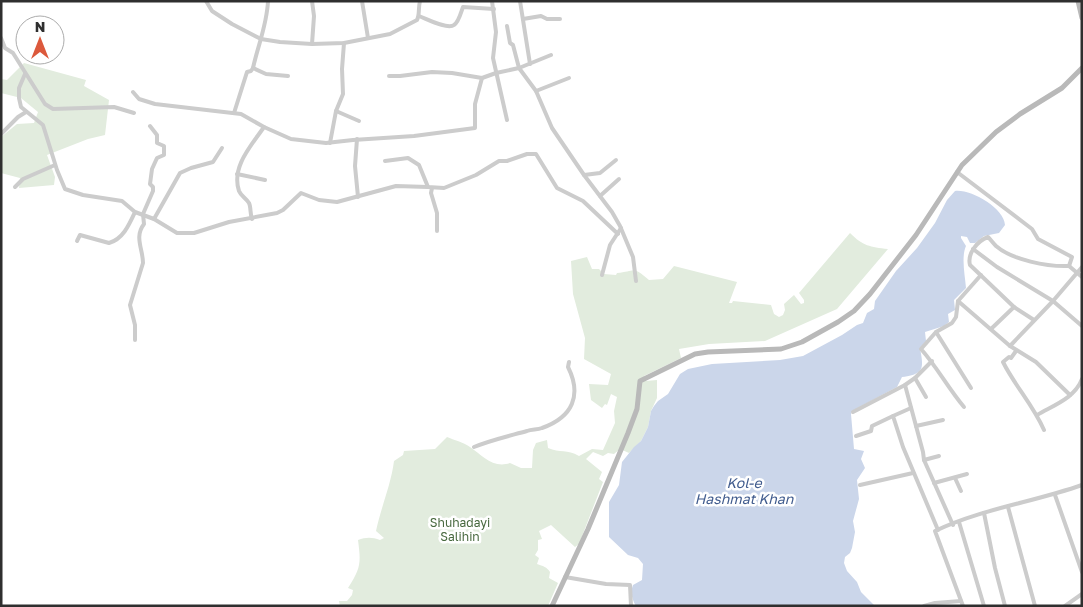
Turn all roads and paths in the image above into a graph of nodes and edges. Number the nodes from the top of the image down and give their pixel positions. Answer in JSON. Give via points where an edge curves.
{"nodes":[{"id":1,"x":206,"y":1,"type":"edge"},
{"id":2,"x":268,"y":1,"type":"edge"},
{"id":3,"x":312,"y":1,"type":"edge"},
{"id":4,"x":362,"y":1,"type":"edge"},
{"id":5,"x":420,"y":1,"type":"edge"},
{"id":6,"x":464,"y":1,"type":"edge"},
{"id":7,"x":492,"y":1,"type":"edge"},
{"id":8,"x":520,"y":1,"type":"edge"},
{"id":9,"x":1078,"y":1,"type":"edge"},
{"id":10,"x":463,"y":6,"type":"junction"},
{"id":11,"x":494,"y":9,"type":"junction"},
{"id":12,"x":419,"y":16,"type":"junction"},
{"id":13,"x":1082,"y":18,"type":"edge"},
{"id":14,"x":523,"y":19,"type":"junction"},
{"id":15,"x":560,"y":19,"type":"dead end"},
{"id":16,"x":507,"y":26,"type":"dead end"},
{"id":17,"x":1,"y":38,"type":"edge"},
{"id":18,"x":368,"y":38,"type":"junction"},
{"id":19,"x":261,"y":39,"type":"junction"},
{"id":20,"x":344,"y":43,"type":"junction"},
{"id":21,"x":312,"y":44,"type":"junction"},
{"id":22,"x":550,"y":55,"type":"dead end"},
{"id":23,"x":530,"y":64,"type":"junction"},
{"id":24,"x":253,"y":68,"type":"junction"},
{"id":25,"x":519,"y":68,"type":"junction"},
{"id":26,"x":1082,"y":68,"type":"edge"},
{"id":27,"x":496,"y":73,"type":"junction"},
{"id":28,"x":25,"y":74,"type":"junction"},
{"id":29,"x":288,"y":76,"type":"dead end"},
{"id":30,"x":389,"y":76,"type":"dead end"},
{"id":31,"x":482,"y":78,"type":"junction"},
{"id":32,"x":569,"y":78,"type":"dead end"},
{"id":33,"x":536,"y":91,"type":"junction"},
{"id":34,"x":133,"y":92,"type":"dead end"},
{"id":35,"x":336,"y":111,"type":"junction"},
{"id":36,"x":26,"y":112,"type":"junction"},
{"id":37,"x":134,"y":113,"type":"dead end"},
{"id":38,"x":234,"y":113,"type":"junction"},
{"id":39,"x":507,"y":120,"type":"dead end"},
{"id":40,"x":358,"y":121,"type":"dead end"},
{"id":41,"x":150,"y":126,"type":"dead end"},
{"id":42,"x":264,"y":127,"type":"junction"},
{"id":43,"x":1,"y":134,"type":"edge"},
{"id":44,"x":357,"y":139,"type":"junction"},
{"id":45,"x":330,"y":143,"type":"junction"},
{"id":46,"x":222,"y":148,"type":"dead end"},
{"id":47,"x":616,"y":160,"type":"dead end"},
{"id":48,"x":384,"y":161,"type":"dead end"},
{"id":49,"x":55,"y":165,"type":"junction"},
{"id":50,"x":957,"y":172,"type":"junction"},
{"id":51,"x":237,"y":174,"type":"junction"},
{"id":52,"x":584,"y":175,"type":"junction"},
{"id":53,"x":619,"y":179,"type":"dead end"},
{"id":54,"x":264,"y":180,"type":"dead end"},
{"id":55,"x":15,"y":187,"type":"dead end"},
{"id":56,"x":430,"y":188,"type":"junction"},
{"id":57,"x":600,"y":196,"type":"junction"},
{"id":58,"x":358,"y":197,"type":"junction"},
{"id":59,"x":135,"y":212,"type":"junction"},
{"id":60,"x":143,"y":214,"type":"junction"},
{"id":61,"x":154,"y":219,"type":"junction"},
{"id":62,"x":252,"y":219,"type":"junction"},
{"id":63,"x":621,"y":228,"type":"junction"},
{"id":64,"x":437,"y":231,"type":"dead end"},
{"id":65,"x":618,"y":234,"type":"junction"},
{"id":66,"x":77,"y":241,"type":"dead end"},
{"id":67,"x":973,"y":249,"type":"junction"},
{"id":68,"x":1069,"y":266,"type":"junction"},
{"id":69,"x":1082,"y":267,"type":"edge"},
{"id":70,"x":1077,"y":273,"type":"junction"},
{"id":71,"x":602,"y":275,"type":"dead end"},
{"id":72,"x":981,"y":275,"type":"junction"},
{"id":73,"x":1082,"y":277,"type":"edge"},
{"id":74,"x":636,"y":281,"type":"dead end"},
{"id":75,"x":958,"y":301,"type":"junction"},
{"id":76,"x":1053,"y":301,"type":"junction"},
{"id":77,"x":1014,"y":307,"type":"junction"},
{"id":78,"x":1034,"y":320,"type":"junction"},
{"id":79,"x":1082,"y":326,"type":"edge"},
{"id":80,"x":991,"y":329,"type":"junction"},
{"id":81,"x":936,"y":332,"type":"junction"},
{"id":82,"x":136,"y":340,"type":"dead end"},
{"id":83,"x":1010,"y":346,"type":"junction"},
{"id":84,"x":1016,"y":351,"type":"junction"},
{"id":85,"x":932,"y":361,"type":"junction"},
{"id":86,"x":570,"y":362,"type":"dead end"},
{"id":87,"x":915,"y":378,"type":"junction"},
{"id":88,"x":1082,"y":379,"type":"edge"},
{"id":89,"x":1081,"y":384,"type":"edge"},
{"id":90,"x":905,"y":385,"type":"junction"},
{"id":91,"x":971,"y":388,"type":"dead end"},
{"id":92,"x":1070,"y":395,"type":"junction"},
{"id":93,"x":926,"y":397,"type":"dead end"},
{"id":94,"x":964,"y":407,"type":"dead end"},
{"id":95,"x":911,"y":408,"type":"junction"},
{"id":96,"x":854,"y":412,"type":"dead end"},
{"id":97,"x":1037,"y":415,"type":"junction"},
{"id":98,"x":893,"y":416,"type":"junction"},
{"id":99,"x":944,"y":420,"type":"dead end"},
{"id":100,"x":916,"y":426,"type":"junction"},
{"id":101,"x":1044,"y":430,"type":"dead end"},
{"id":102,"x":856,"y":436,"type":"dead end"},
{"id":103,"x":474,"y":447,"type":"dead end"},
{"id":104,"x":940,"y":456,"type":"dead end"},
{"id":105,"x":924,"y":460,"type":"junction"},
{"id":106,"x":913,"y":473,"type":"junction"},
{"id":107,"x":967,"y":474,"type":"dead end"},
{"id":108,"x":955,"y":478,"type":"junction"},
{"id":109,"x":934,"y":484,"type":"junction"},
{"id":110,"x":860,"y":485,"type":"dead end"},
{"id":111,"x":1082,"y":485,"type":"edge"},
{"id":112,"x":960,"y":491,"type":"dead end"},
{"id":113,"x":1055,"y":495,"type":"junction"},
{"id":114,"x":1008,"y":507,"type":"junction"},
{"id":115,"x":984,"y":513,"type":"junction"},
{"id":116,"x":959,"y":522,"type":"junction"},
{"id":117,"x":953,"y":525,"type":"junction"},
{"id":118,"x":938,"y":530,"type":"junction"},
{"id":119,"x":1082,"y":572,"type":"edge"},
{"id":120,"x":565,"y":578,"type":"junction"},
{"id":121,"x":1082,"y":594,"type":"edge"},
{"id":122,"x":962,"y":604,"type":"edge"},
{"id":123,"x":552,"y":606,"type":"edge"},
{"id":124,"x":631,"y":606,"type":"edge"},
{"id":125,"x":924,"y":606,"type":"edge"},
{"id":126,"x":984,"y":606,"type":"edge"},
{"id":127,"x":1005,"y":606,"type":"edge"},
{"id":128,"x":1035,"y":606,"type":"edge"},
{"id":129,"x":1065,"y":606,"type":"edge"}],
"edges":[{"from":1,"to":19,"type":"street","via":[[222,18]]},
{"from":2,"to":19,"type":"street"},
{"from":3,"to":21,"type":"street"},
{"from":4,"to":18,"type":"street"},
{"from":5,"to":12,"type":"street"},
{"from":6,"to":10,"type":"street"},
{"from":7,"to":11,"type":"street"},
{"from":8,"to":14,"type":"street"},
{"from":9,"to":13,"type":"street"},
{"from":10,"to":11,"type":"street"},
{"from":10,"to":12,"type":"street","via":[[457,22],[450,27]]},
{"from":11,"to":27,"type":"street","via":[[493,58]]},
{"from":12,"to":18,"type":"street","via":[[390,34]]},
{"from":14,"to":15,"type":"street","via":[[540,16]]},
{"from":14,"to":23,"type":"street"},
{"from":16,"to":25,"type":"street"},
{"from":17,"to":28,"type":"street"},
{"from":18,"to":20,"type":"street"},
{"from":19,"to":21,"type":"street"},
{"from":19,"to":24,"type":"street"},
{"from":20,"to":21,"type":"street"},
{"from":20,"to":35,"type":"street","via":[[343,94]]},
{"from":22,"to":23,"type":"street"},
{"from":23,"to":25,"type":"street"},
{"from":24,"to":29,"type":"street","via":[[266,74]]},
{"from":24,"to":38,"type":"street","via":[[247,72]]},
{"from":25,"to":27,"type":"street"},
{"from":25,"to":33,"type":"street"},
{"from":26,"to":50,"type":"street","via":[[1062,88],[996,132]]},
{"from":27,"to":31,"type":"street"},
{"from":27,"to":39,"type":"street"},
{"from":28,"to":36,"type":"street","via":[[19,98]]},
{"from":28,"to":37,"type":"street","via":[[53,109],[114,107]]},
{"from":30,"to":31,"type":"street","via":[[432,72]]},
{"from":31,"to":44,"type":"street","via":[[475,104],[474,128]]},
{"from":32,"to":33,"type":"street"},
{"from":33,"to":52,"type":"street","via":[[552,128]]},
{"from":34,"to":38,"type":"street","via":[[139,99],[155,104]]},
{"from":35,"to":40,"type":"street"},
{"from":35,"to":45,"type":"street"},
{"from":36,"to":43,"type":"street"},
{"from":36,"to":49,"type":"street","via":[[43,125]]},
{"from":38,"to":42,"type":"street"},
{"from":41,"to":60,"type":"street","via":[[158,135],[157,143],[164,146],[164,156],[157,158],[152,169],[150,184],[153,191]]},
{"from":42,"to":45,"type":"street","via":[[291,139]]},
{"from":42,"to":51,"type":"street","via":[[249,147]]},
{"from":44,"to":45,"type":"street"},
{"from":44,"to":58,"type":"street"},
{"from":46,"to":61,"type":"street","via":[[213,162],[180,173]]},
{"from":47,"to":52,"type":"street","via":[[600,173]]},
{"from":48,"to":56,"type":"street","via":[[408,158],[419,165]]},
{"from":49,"to":55,"type":"street","via":[[23,179]]},
{"from":49,"to":59,"type":"street","via":[[65,189],[122,202]]},
{"from":50,"to":68,"type":"street","via":[[1032,229],[1038,239],[1072,257]]},
{"from":50,"to":120,"type":"street","via":[[916,235],[870,294],[838,322],[802,342],[781,349],[695,354],[640,382],[637,409],[628,433]]},
{"from":51,"to":54,"type":"street"},
{"from":51,"to":62,"type":"street","via":[[240,193],[249,203]]},
{"from":52,"to":57,"type":"street"},
{"from":53,"to":57,"type":"street"},
{"from":56,"to":58,"type":"street","via":[[396,186]]},
{"from":56,"to":64,"type":"street","via":[[437,213]]},
{"from":56,"to":65,"type":"street","via":[[456,184],[499,161],[536,154],[557,188],[584,201]]},
{"from":57,"to":63,"type":"street"},
{"from":58,"to":62,"type":"street","via":[[337,202],[301,193],[277,214]]},
{"from":59,"to":60,"type":"street"},
{"from":59,"to":66,"type":"street","via":[[122,235],[112,242],[80,235]]},
{"from":60,"to":61,"type":"street"},
{"from":60,"to":82,"type":"street","via":[[144,224],[139,236],[143,263],[130,305]]},
{"from":61,"to":62,"type":"street","via":[[177,233],[190,234]]},
{"from":63,"to":65,"type":"street"},
{"from":63,"to":74,"type":"street","via":[[633,257]]},
{"from":65,"to":71,"type":"street","via":[[610,246]]},
{"from":67,"to":68,"type":"street","via":[[988,237],[997,247],[1020,258],[1039,264]]},
{"from":67,"to":72,"type":"street","via":[[969,262]]},
{"from":67,"to":76,"type":"street"},
{"from":68,"to":70,"type":"street"},
{"from":69,"to":70,"type":"street"},
{"from":70,"to":73,"type":"street"},
{"from":70,"to":76,"type":"street"},
{"from":72,"to":75,"type":"street"},
{"from":72,"to":77,"type":"street"},
{"from":75,"to":80,"type":"street"},
{"from":75,"to":81,"type":"street","via":[[952,323]]},
{"from":76,"to":78,"type":"street"},
{"from":76,"to":79,"type":"street"},
{"from":77,"to":78,"type":"street"},
{"from":77,"to":80,"type":"street"},
{"from":78,"to":83,"type":"street"},
{"from":80,"to":83,"type":"street"},
{"from":81,"to":85,"type":"street","via":[[921,349]]},
{"from":81,"to":91,"type":"street"},
{"from":83,"to":84,"type":"street"},
{"from":84,"to":92,"type":"street","via":[[1036,362]]},
{"from":84,"to":97,"type":"street","via":[[1003,362]]},
{"from":85,"to":87,"type":"street"},
{"from":85,"to":94,"type":"street"},
{"from":86,"to":103,"type":"street","via":[[568,367],[574,379],[574,393],[569,411],[541,429]]},
{"from":87,"to":90,"type":"street"},
{"from":87,"to":93,"type":"street"},
{"from":88,"to":89,"type":"street"},
{"from":89,"to":92,"type":"street"},
{"from":90,"to":95,"type":"street"},
{"from":90,"to":96,"type":"street"},
{"from":92,"to":97,"type":"street"},
{"from":95,"to":98,"type":"street"},
{"from":95,"to":100,"type":"street"},
{"from":97,"to":101,"type":"street"},
{"from":98,"to":102,"type":"street"},
{"from":98,"to":106,"type":"street"},
{"from":99,"to":100,"type":"street"},
{"from":100,"to":105,"type":"street"},
{"from":104,"to":105,"type":"street"},
{"from":105,"to":109,"type":"street"},
{"from":106,"to":110,"type":"street"},
{"from":106,"to":118,"type":"street"},
{"from":107,"to":108,"type":"street"},
{"from":108,"to":109,"type":"street"},
{"from":108,"to":112,"type":"street"},
{"from":109,"to":117,"type":"street"},
{"from":111,"to":113,"type":"street"},
{"from":113,"to":114,"type":"street"},
{"from":113,"to":119,"type":"street"},
{"from":114,"to":115,"type":"street"},
{"from":114,"to":128,"type":"street"},
{"from":115,"to":116,"type":"street"},
{"from":115,"to":127,"type":"street"},
{"from":116,"to":117,"type":"street"},
{"from":116,"to":126,"type":"street"},
{"from":117,"to":118,"type":"street"},
{"from":118,"to":122,"type":"street","via":[[935,531]]},
{"from":120,"to":123,"type":"street"},
{"from":120,"to":124,"type":"street","via":[[630,585]]},
{"from":121,"to":129,"type":"street"},
{"from":122,"to":125,"type":"street"}]}
